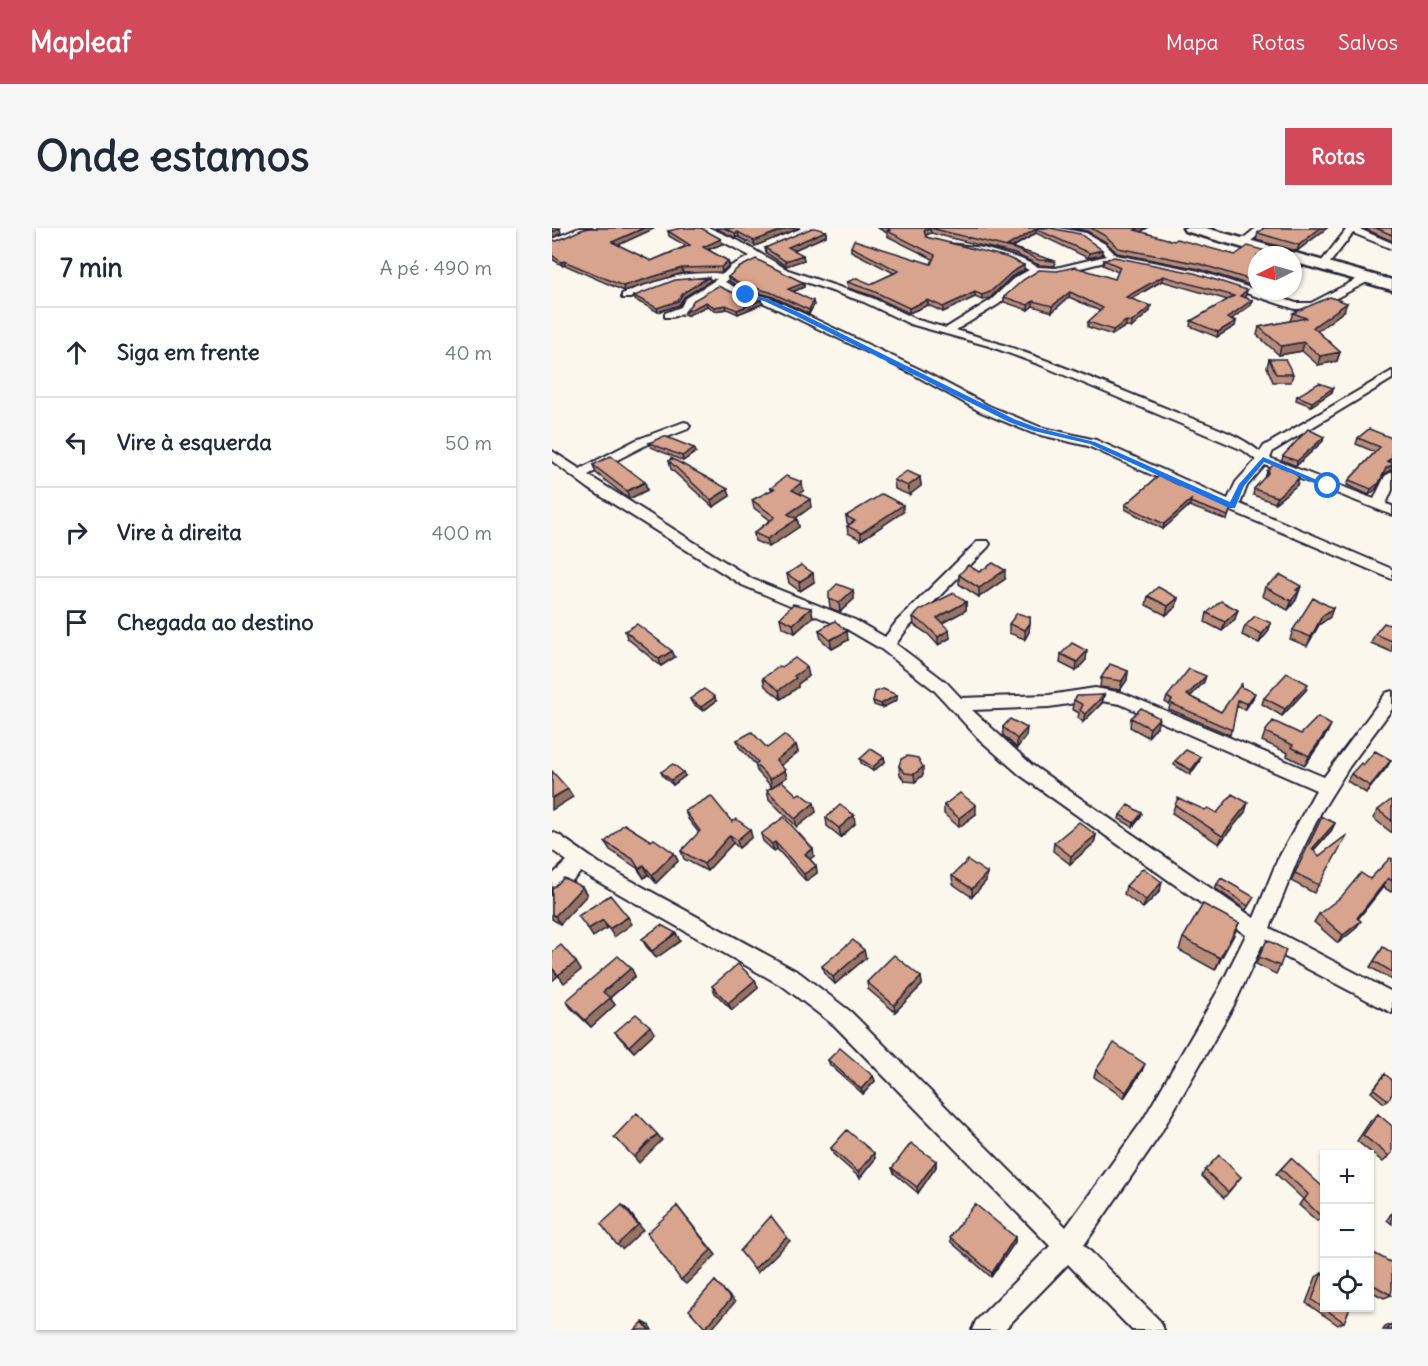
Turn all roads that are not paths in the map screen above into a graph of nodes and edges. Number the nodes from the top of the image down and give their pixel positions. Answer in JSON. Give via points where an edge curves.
{"nodes":[{"id":1,"x":587,"y":228,"type":"edge"},
{"id":2,"x":702,"y":228,"type":"edge"},
{"id":3,"x":1043,"y":228,"type":"edge"},
{"id":4,"x":1190,"y":228,"type":"edge"},
{"id":5,"x":1262,"y":228,"type":"edge"},
{"id":6,"x":1349,"y":229,"type":"edge"},
{"id":7,"x":555,"y":241,"type":"edge"},
{"id":8,"x":943,"y":243,"type":"edge"},
{"id":9,"x":1243,"y":243,"type":"junction"},
{"id":10,"x":769,"y":246,"type":"edge"},
{"id":11,"x":1253,"y":246,"type":"edge"},
{"id":12,"x":1392,"y":246,"type":"edge"},
{"id":13,"x":755,"y":255,"type":"junction"},
{"id":14,"x":1113,"y":257,"type":"junction"},
{"id":15,"x":1302,"y":260,"type":"edge"},
{"id":16,"x":1323,"y":266,"type":"junction"},
{"id":17,"x":1036,"y":270,"type":"junction"},
{"id":18,"x":648,"y":274,"type":"edge"},
{"id":19,"x":1367,"y":278,"type":"junction"},
{"id":20,"x":721,"y":280,"type":"junction"},
{"id":21,"x":663,"y":282,"type":"junction"},
{"id":22,"x":1392,"y":285,"type":"edge"},
{"id":23,"x":626,"y":296,"type":"dead end"},
{"id":24,"x":669,"y":315,"type":"dead end"},
{"id":25,"x":946,"y":332,"type":"junction"},
{"id":26,"x":1392,"y":374,"type":"edge"},
{"id":27,"x":684,"y":426,"type":"dead end"},
{"id":28,"x":552,"y":455,"type":"edge"},
{"id":29,"x":1263,"y":459,"type":"junction"},
{"id":30,"x":579,"y":475,"type":"junction"},
{"id":31,"x":1392,"y":476,"type":"edge"},
{"id":32,"x":1232,"y":506,"type":"junction"},
{"id":33,"x":1378,"y":506,"type":"junction"},
{"id":34,"x":1392,"y":511,"type":"edge"},
{"id":35,"x":983,"y":544,"type":"dead end"},
{"id":36,"x":1392,"y":574,"type":"edge"},
{"id":37,"x":887,"y":645,"type":"junction"},
{"id":38,"x":1392,"y":697,"type":"edge"},
{"id":39,"x":959,"y":704,"type":"junction"},
{"id":40,"x":1328,"y":786,"type":"junction"},
{"id":41,"x":552,"y":840,"type":"edge"},
{"id":42,"x":580,"y":861,"type":"junction"},
{"id":43,"x":552,"y":887,"type":"edge"},
{"id":44,"x":1258,"y":932,"type":"junction"},
{"id":45,"x":1392,"y":1003,"type":"edge"},
{"id":46,"x":1068,"y":1246,"type":"junction"},
{"id":47,"x":985,"y":1330,"type":"edge"},
{"id":48,"x":1151,"y":1330,"type":"edge"}],
"edges":[{"from":1,"to":7,"type":"street"},
{"from":2,"to":13,"type":"street"},
{"from":3,"to":14,"type":"street","via":[[1083,236]]},
{"from":4,"to":9,"type":"main road"},
{"from":5,"to":9,"type":"street"},
{"from":6,"to":12,"type":"street"},
{"from":6,"to":16,"type":"street"},
{"from":8,"to":17,"type":"street","via":[[1018,261]]},
{"from":9,"to":11,"type":"main road"},
{"from":10,"to":13,"type":"street"},
{"from":13,"to":20,"type":"street"},
{"from":13,"to":25,"type":"street","via":[[785,272]]},
{"from":14,"to":17,"type":"street","via":[[1056,272]]},
{"from":14,"to":19,"type":"street","via":[[1189,271],[1304,306],[1313,306]]},
{"from":15,"to":16,"type":"main road"},
{"from":16,"to":19,"type":"main road"},
{"from":17,"to":25,"type":"street","via":[[1017,280],[995,302]]},
{"from":18,"to":21,"type":"street"},
{"from":19,"to":22,"type":"main road"},
{"from":20,"to":21,"type":"street","via":[[699,274]]},
{"from":20,"to":24,"type":"street","via":[[689,301],[686,309]]},
{"from":20,"to":32,"type":"street","via":[[736,292],[766,300],[1003,417],[1036,430],[1092,443]]},
{"from":21,"to":23,"type":"street"},
{"from":25,"to":29,"type":"street","via":[[1042,362],[1213,432]]},
{"from":26,"to":29,"type":"street","via":[[1284,438]]},
{"from":27,"to":30,"type":"street","via":[[640,443]]},
{"from":28,"to":30,"type":"street"},
{"from":29,"to":32,"type":"street","via":[[1241,485]]},
{"from":29,"to":33,"type":"street"},
{"from":30,"to":37,"type":"street","via":[[747,582],[850,624]]},
{"from":31,"to":33,"type":"street"},
{"from":32,"to":36,"type":"street"},
{"from":33,"to":34,"type":"street"},
{"from":35,"to":37,"type":"street"},
{"from":37,"to":39,"type":"street","via":[[924,671]]},
{"from":38,"to":40,"type":"street"},
{"from":39,"to":40,"type":"street","via":[[1048,701],[1095,694],[1123,699]]},
{"from":39,"to":44,"type":"street","via":[[985,734],[1026,770]]},
{"from":40,"to":44,"type":"street","via":[[1287,861]]},
{"from":41,"to":42,"type":"street"},
{"from":42,"to":43,"type":"street"},
{"from":42,"to":46,"type":"street","via":[[792,980],[822,1001]]},
{"from":44,"to":45,"type":"street"},
{"from":44,"to":46,"type":"street","via":[[1227,996],[1151,1128]]},
{"from":46,"to":47,"type":"street"},
{"from":46,"to":48,"type":"street"}]}
